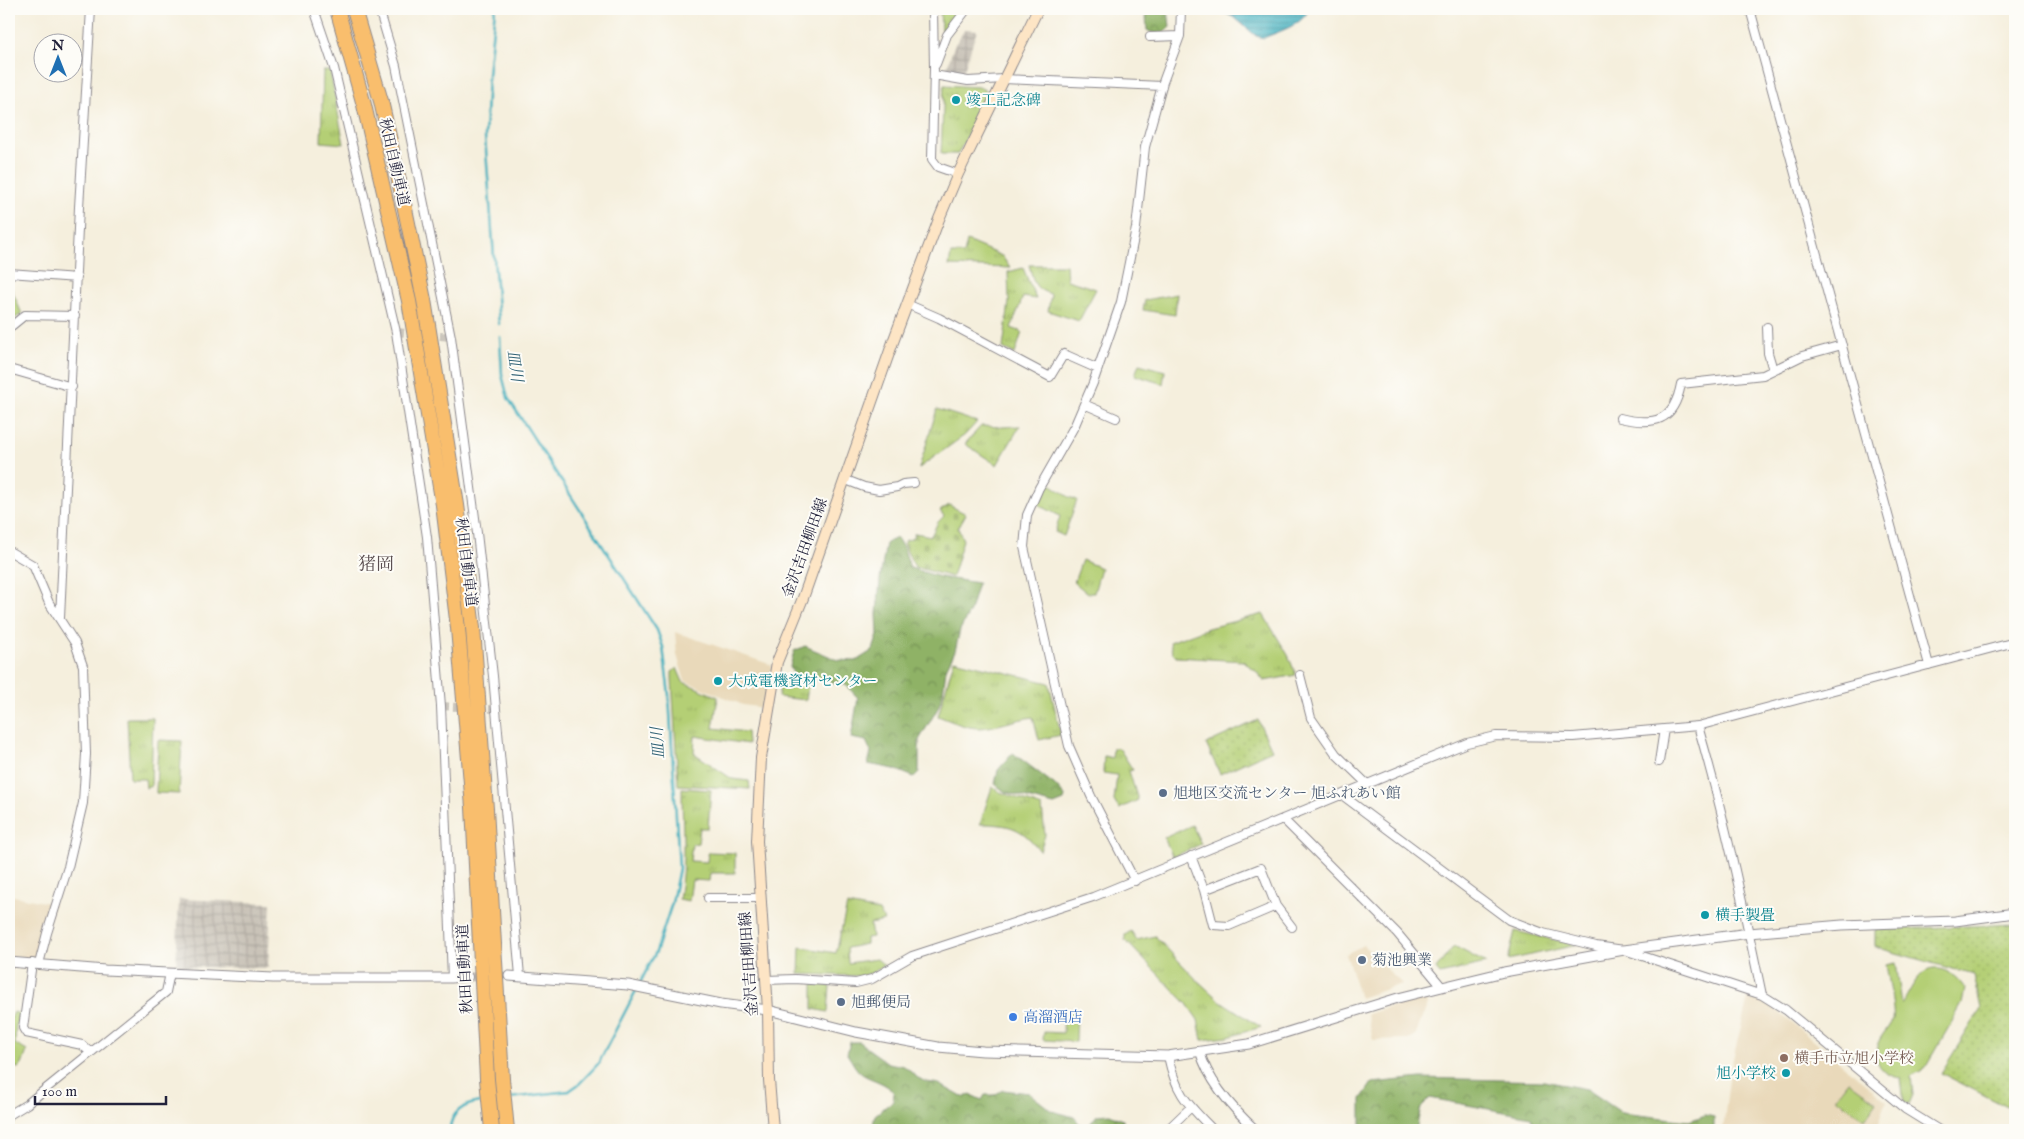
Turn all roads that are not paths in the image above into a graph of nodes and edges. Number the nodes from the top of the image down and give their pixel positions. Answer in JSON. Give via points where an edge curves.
{"nodes":[{"id":1,"x":91,"y":9,"type":"edge"},
{"id":2,"x":314,"y":9,"type":"edge"},
{"id":3,"x":337,"y":9,"type":"edge"},
{"id":4,"x":354,"y":9,"type":"edge"},
{"id":5,"x":379,"y":9,"type":"edge"},
{"id":6,"x":933,"y":9,"type":"edge"},
{"id":7,"x":968,"y":9,"type":"edge"},
{"id":8,"x":1038,"y":9,"type":"edge"},
{"id":9,"x":1181,"y":9,"type":"edge"},
{"id":10,"x":1750,"y":9,"type":"edge"},
{"id":11,"x":1180,"y":36,"type":"junction"},
{"id":12,"x":1150,"y":37,"type":"dead end"},
{"id":13,"x":934,"y":72,"type":"junction"},
{"id":14,"x":1004,"y":79,"type":"junction"},
{"id":15,"x":1162,"y":86,"type":"junction"},
{"id":16,"x":958,"y":174,"type":"junction"},
{"id":17,"x":9,"y":273,"type":"edge"},
{"id":18,"x":77,"y":278,"type":"junction"},
{"id":19,"x":907,"y":304,"type":"junction"},
{"id":20,"x":76,"y":316,"type":"junction"},
{"id":21,"x":9,"y":328,"type":"edge"},
{"id":22,"x":1767,"y":328,"type":"dead end"},
{"id":23,"x":1842,"y":345,"type":"junction"},
{"id":24,"x":9,"y":369,"type":"edge"},
{"id":25,"x":1098,"y":369,"type":"junction"},
{"id":26,"x":1773,"y":370,"type":"junction"},
{"id":27,"x":72,"y":387,"type":"junction"},
{"id":28,"x":1084,"y":404,"type":"junction"},
{"id":29,"x":1116,"y":418,"type":"dead end"},
{"id":30,"x":1620,"y":418,"type":"dead end"},
{"id":31,"x":846,"y":480,"type":"junction"},
{"id":32,"x":914,"y":483,"type":"dead end"},
{"id":33,"x":9,"y":551,"type":"edge"},
{"id":34,"x":60,"y":618,"type":"junction"},
{"id":35,"x":2015,"y":642,"type":"edge"},
{"id":36,"x":1929,"y":665,"type":"junction"},
{"id":37,"x":1300,"y":676,"type":"dead end"},
{"id":38,"x":1698,"y":726,"type":"junction"},
{"id":39,"x":1664,"y":729,"type":"junction"},
{"id":40,"x":1659,"y":762,"type":"dead end"},
{"id":41,"x":1366,"y":784,"type":"junction"},
{"id":42,"x":1342,"y":795,"type":"junction"},
{"id":43,"x":1283,"y":819,"type":"junction"},
{"id":44,"x":1191,"y":856,"type":"junction"},
{"id":45,"x":1135,"y":881,"type":"junction"},
{"id":46,"x":1204,"y":890,"type":"junction"},
{"id":47,"x":708,"y":898,"type":"dead end"},
{"id":48,"x":760,"y":898,"type":"junction"},
{"id":49,"x":1276,"y":906,"type":"junction"},
{"id":50,"x":2015,"y":913,"type":"edge"},
{"id":51,"x":1292,"y":926,"type":"dead end"},
{"id":52,"x":1749,"y":933,"type":"junction"},
{"id":53,"x":1624,"y":950,"type":"junction"},
{"id":54,"x":9,"y":962,"type":"edge"},
{"id":55,"x":36,"y":964,"type":"junction"},
{"id":56,"x":170,"y":973,"type":"junction"},
{"id":57,"x":509,"y":976,"type":"tunnel mouth"},
{"id":58,"x":520,"y":976,"type":"junction"},
{"id":59,"x":468,"y":977,"type":"tunnel mouth"},
{"id":60,"x":452,"y":978,"type":"junction"},
{"id":61,"x":766,"y":980,"type":"junction"},
{"id":62,"x":1442,"y":987,"type":"junction"},
{"id":63,"x":1762,"y":995,"type":"junction"},
{"id":64,"x":768,"y":1010,"type":"junction"},
{"id":65,"x":1200,"y":1052,"type":"junction"},
{"id":66,"x":91,"y":1053,"type":"junction"},
{"id":67,"x":1168,"y":1056,"type":"junction"},
{"id":68,"x":1191,"y":1107,"type":"junction"},
{"id":69,"x":9,"y":1115,"type":"edge"},
{"id":70,"x":492,"y":1130,"type":"edge"},
{"id":71,"x":507,"y":1130,"type":"edge"},
{"id":72,"x":773,"y":1130,"type":"edge"},
{"id":73,"x":1167,"y":1130,"type":"edge"},
{"id":74,"x":1214,"y":1130,"type":"edge"},
{"id":75,"x":1256,"y":1130,"type":"edge"},
{"id":76,"x":1938,"y":1130,"type":"edge"}],
"edges":[{"from":1,"to":18,"type":"street"},
{"from":2,"to":60,"type":"street","via":[[334,68],[396,332],[423,507],[441,706]]},
{"from":3,"to":70,"type":"highway","name":"秋田自動車道","via":[[364,105],[409,301],[443,506],[458,628],[473,806]]},
{"from":4,"to":71,"type":"highway","name":"秋田自動車道","via":[[381,101],[424,300],[457,505],[473,628]]},
{"from":5,"to":58,"type":"street","via":[[396,66],[451,337],[493,676]]},
{"from":6,"to":13,"type":"street"},
{"from":7,"to":13,"type":"street","via":[[947,35]]},
{"from":8,"to":14,"type":"main road","name":"金沢吉田柳田線"},
{"from":9,"to":11,"type":"street"},
{"from":10,"to":23,"type":"street"},
{"from":11,"to":12,"type":"street"},
{"from":11,"to":15,"type":"street"},
{"from":13,"to":14,"type":"street","via":[[968,81]]},
{"from":13,"to":16,"type":"street","via":[[932,159],[938,167]]},
{"from":14,"to":15,"type":"street"},
{"from":14,"to":16,"type":"main road","name":"金沢吉田柳田線"},
{"from":15,"to":25,"type":"street","via":[[1146,147],[1136,228],[1121,302]]},
{"from":16,"to":19,"type":"main road","name":"金沢吉田柳田線"},
{"from":17,"to":18,"type":"street"},
{"from":18,"to":20,"type":"street"},
{"from":19,"to":25,"type":"street","via":[[1050,377],[1064,354]]},
{"from":19,"to":31,"type":"main road","name":"金沢吉田柳田線"},
{"from":20,"to":21,"type":"street","via":[[25,315]]},
{"from":20,"to":27,"type":"street"},
{"from":22,"to":26,"type":"street","via":[[1768,353]]},
{"from":23,"to":26,"type":"street","via":[[1802,356]]},
{"from":23,"to":36,"type":"street"},
{"from":24,"to":27,"type":"street"},
{"from":25,"to":28,"type":"street"},
{"from":26,"to":30,"type":"street","via":[[1763,375],[1681,384],[1678,399],[1666,415],[1639,423]]},
{"from":27,"to":34,"type":"street"},
{"from":28,"to":29,"type":"street"},
{"from":28,"to":45,"type":"street","via":[[1027,515],[1024,547],[1069,746]]},
{"from":31,"to":32,"type":"street","via":[[879,490]]},
{"from":31,"to":48,"type":"main road","name":"金沢吉田柳田線","via":[[804,598],[777,662],[758,798]]},
{"from":33,"to":34,"type":"street","via":[[33,565],[49,603]]},
{"from":34,"to":55,"type":"street","via":[[76,643],[84,666],[86,754],[83,803],[68,867]]},
{"from":35,"to":36,"type":"street"},
{"from":36,"to":38,"type":"street"},
{"from":37,"to":41,"type":"street","via":[[1311,718],[1336,754]]},
{"from":38,"to":39,"type":"street"},
{"from":38,"to":52,"type":"street","via":[[1733,856]]},
{"from":39,"to":40,"type":"street"},
{"from":39,"to":41,"type":"street","via":[[1573,737],[1496,736],[1468,743]]},
{"from":41,"to":42,"type":"street"},
{"from":42,"to":43,"type":"street"},
{"from":42,"to":53,"type":"street","via":[[1510,920],[1543,933]]},
{"from":43,"to":44,"type":"street"},
{"from":43,"to":62,"type":"street","via":[[1397,933]]},
{"from":44,"to":45,"type":"street"},
{"from":44,"to":46,"type":"street"},
{"from":45,"to":61,"type":"street","via":[[912,956],[872,980],[856,983]]},
{"from":46,"to":49,"type":"street","via":[[1261,868]]},
{"from":46,"to":49,"type":"street","via":[[1213,926],[1229,926]]},
{"from":47,"to":48,"type":"street"},
{"from":48,"to":61,"type":"main road","name":"金沢吉田柳田線"},
{"from":49,"to":51,"type":"street"},
{"from":50,"to":52,"type":"street","via":[[1955,921],[1842,925]]},
{"from":52,"to":53,"type":"street"},
{"from":52,"to":63,"type":"street"},
{"from":53,"to":62,"type":"street"},
{"from":53,"to":63,"type":"street"},
{"from":54,"to":55,"type":"street"},
{"from":55,"to":56,"type":"street"},
{"from":55,"to":66,"type":"street","via":[[24,1028],[26,1033],[82,1045]]},
{"from":56,"to":60,"type":"street","via":[[273,978]]},
{"from":56,"to":66,"type":"street","via":[[166,992]]},
{"from":57,"to":58,"type":"street"},
{"from":58,"to":64,"type":"street","via":[[628,985]]},
{"from":59,"to":60,"type":"street"},
{"from":61,"to":64,"type":"main road","name":"金沢吉田柳田線"},
{"from":62,"to":65,"type":"street","via":[[1249,1044]]},
{"from":63,"to":76,"type":"street","via":[[1786,1010],[1905,1109]]},
{"from":64,"to":67,"type":"street","via":[[856,1032],[938,1047]]},
{"from":64,"to":72,"type":"main road","name":"金沢吉田柳田線"},
{"from":65,"to":67,"type":"street"},
{"from":65,"to":75,"type":"street","via":[[1204,1064],[1234,1110]]},
{"from":66,"to":69,"type":"street"},
{"from":67,"to":68,"type":"street","via":[[1172,1077]]},
{"from":68,"to":73,"type":"street"},
{"from":68,"to":74,"type":"street"}]}
